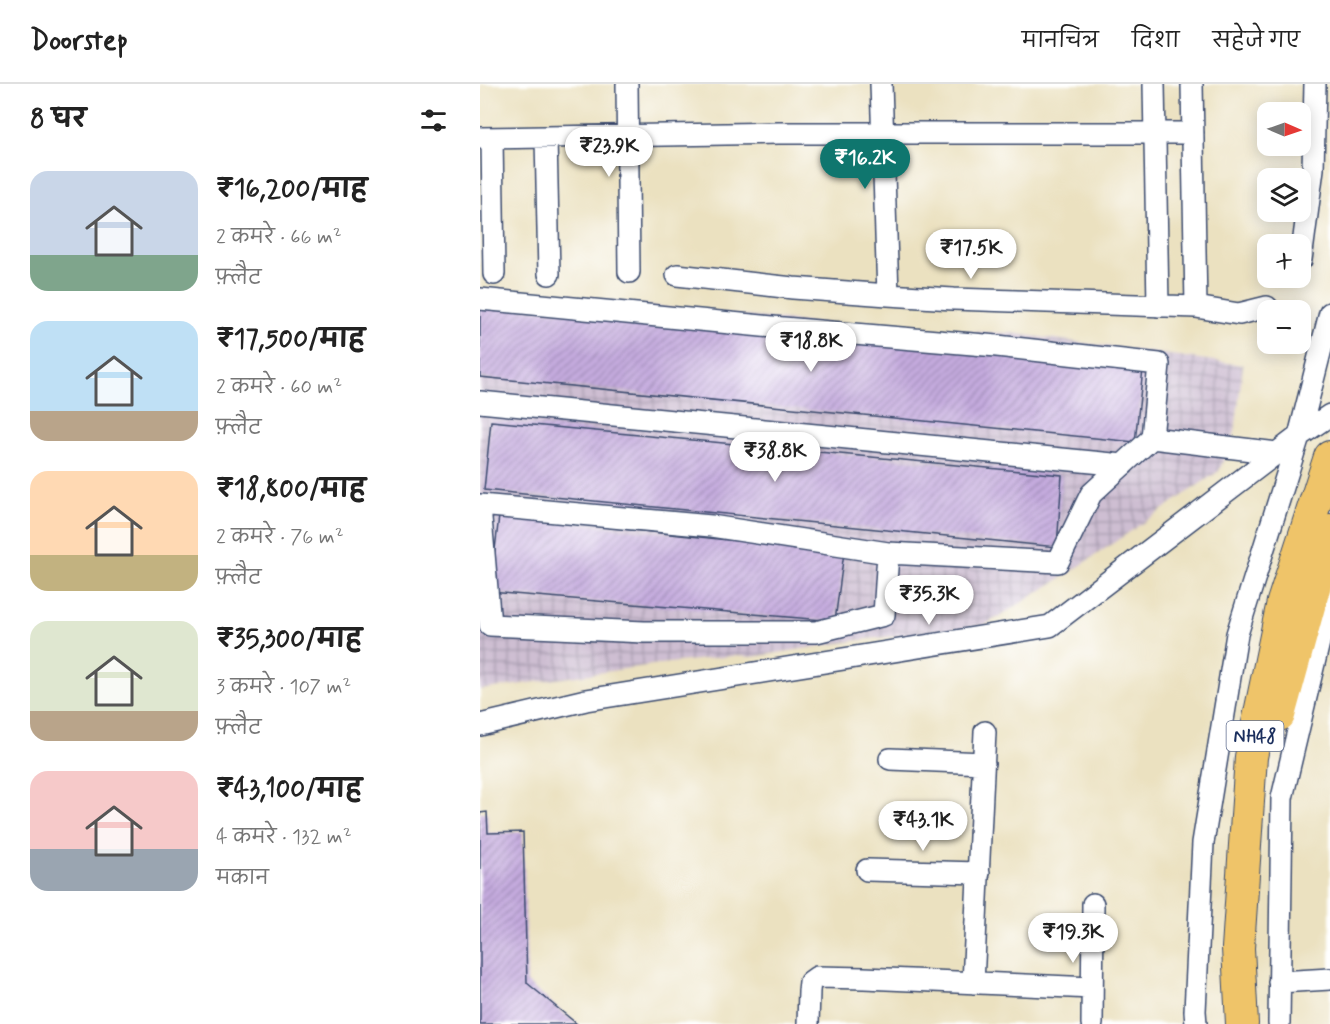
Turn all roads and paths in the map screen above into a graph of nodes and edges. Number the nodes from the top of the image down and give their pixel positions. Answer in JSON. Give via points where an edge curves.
{"nodes":[{"id":1,"x":627,"y":84,"type":"edge"},
{"id":2,"x":881,"y":84,"type":"edge"},
{"id":3,"x":1154,"y":84,"type":"edge"},
{"id":4,"x":1192,"y":84,"type":"edge"},
{"id":5,"x":1315,"y":84,"type":"edge"},
{"id":6,"x":883,"y":133,"type":"junction"},
{"id":7,"x":1155,"y":133,"type":"junction"},
{"id":8,"x":1193,"y":133,"type":"junction"},
{"id":9,"x":628,"y":136,"type":"junction"},
{"id":10,"x":486,"y":138,"type":"edge"},
{"id":11,"x":546,"y":138,"type":"junction"},
{"id":12,"x":1304,"y":234,"type":"edge"},
{"id":13,"x":629,"y":272,"type":"dead end"},
{"id":14,"x":494,"y":274,"type":"dead end"},
{"id":15,"x":549,"y":274,"type":"dead end"},
{"id":16,"x":677,"y":275,"type":"dead end"},
{"id":17,"x":888,"y":295,"type":"junction"},
{"id":18,"x":480,"y":299,"type":"edge"},
{"id":19,"x":1158,"y":306,"type":"junction"},
{"id":20,"x":1196,"y":307,"type":"junction"},
{"id":21,"x":1257,"y":310,"type":"edge"},
{"id":22,"x":1330,"y":313,"type":"edge"},
{"id":23,"x":480,"y":402,"type":"edge"},
{"id":24,"x":1330,"y":415,"type":"edge"},
{"id":25,"x":1299,"y":436,"type":"junction"},
{"id":26,"x":1152,"y":438,"type":"junction"},
{"id":27,"x":1277,"y":453,"type":"junction"},
{"id":28,"x":1330,"y":457,"type":"edge"},
{"id":29,"x":1123,"y":465,"type":"junction"},
{"id":30,"x":480,"y":506,"type":"edge"},
{"id":31,"x":1330,"y":531,"type":"edge"},
{"id":32,"x":888,"y":553,"type":"junction"},
{"id":33,"x":1330,"y":596,"type":"edge"},
{"id":34,"x":1320,"y":670,"type":"edge"},
{"id":35,"x":480,"y":725,"type":"edge"},
{"id":36,"x":985,"y":732,"type":"dead end"},
{"id":37,"x":890,"y":759,"type":"dead end"},
{"id":38,"x":984,"y":763,"type":"junction"},
{"id":39,"x":867,"y":870,"type":"dead end"},
{"id":40,"x":979,"y":873,"type":"junction"},
{"id":41,"x":1093,"y":904,"type":"dead end"},
{"id":42,"x":1330,"y":979,"type":"edge"},
{"id":43,"x":973,"y":982,"type":"junction"},
{"id":44,"x":1279,"y":982,"type":"junction"},
{"id":45,"x":1092,"y":988,"type":"junction"},
{"id":46,"x":808,"y":1024,"type":"edge"},
{"id":47,"x":1092,"y":1024,"type":"edge"},
{"id":48,"x":1196,"y":1024,"type":"edge"},
{"id":49,"x":1242,"y":1024,"type":"edge"},
{"id":50,"x":1259,"y":1024,"type":"edge"},
{"id":51,"x":1279,"y":1024,"type":"edge"}],
"edges":[{"from":1,"to":9,"type":"street"},
{"from":2,"to":6,"type":"street"},
{"from":3,"to":7,"type":"street"},
{"from":4,"to":8,"type":"street"},
{"from":5,"to":12,"type":"street","via":[[1313,170]]},
{"from":6,"to":7,"type":"street"},
{"from":6,"to":9,"type":"street"},
{"from":6,"to":17,"type":"street"},
{"from":7,"to":8,"type":"street"},
{"from":7,"to":19,"type":"street"},
{"from":8,"to":20,"type":"street"},
{"from":9,"to":11,"type":"street"},
{"from":9,"to":13,"type":"street"},
{"from":10,"to":11,"type":"street"},
{"from":10,"to":14,"type":"street"},
{"from":11,"to":15,"type":"street"},
{"from":16,"to":17,"type":"street"},
{"from":17,"to":19,"type":"street"},
{"from":18,"to":26,"type":"street","via":[[1159,364]]},
{"from":19,"to":20,"type":"street"},
{"from":20,"to":21,"type":"street","via":[[1239,314]]},
{"from":22,"to":25,"type":"street"},
{"from":23,"to":29,"type":"street"},
{"from":24,"to":25,"type":"street"},
{"from":25,"to":27,"type":"street"},
{"from":25,"to":48,"type":"street","via":[[1237,634],[1203,843]]},
{"from":26,"to":27,"type":"street"},
{"from":26,"to":29,"type":"street"},
{"from":27,"to":35,"type":"street","via":[[1050,626],[586,700]]},
{"from":28,"to":49,"type":"highway","number":"NH48","via":[[1283,602],[1251,757],[1238,948]]},
{"from":29,"to":32,"type":"street","via":[[1091,494],[1058,562]]},
{"from":30,"to":32,"type":"street","via":[[711,526]]},
{"from":30,"to":32,"type":"street","via":[[490,625],[645,632],[816,632],[884,615]]},
{"from":31,"to":50,"type":"highway","number":"NH48","via":[[1269,754],[1257,906]]},
{"from":33,"to":34,"type":"street"},
{"from":34,"to":44,"type":"street","via":[[1282,798]]},
{"from":36,"to":38,"type":"street"},
{"from":37,"to":38,"type":"street"},
{"from":38,"to":40,"type":"street"},
{"from":39,"to":40,"type":"street"},
{"from":40,"to":43,"type":"street"},
{"from":41,"to":45,"type":"street"},
{"from":42,"to":44,"type":"street"},
{"from":43,"to":45,"type":"street"},
{"from":43,"to":46,"type":"street","via":[[817,977],[810,982]]},
{"from":44,"to":51,"type":"street"},
{"from":45,"to":47,"type":"street"}]}
